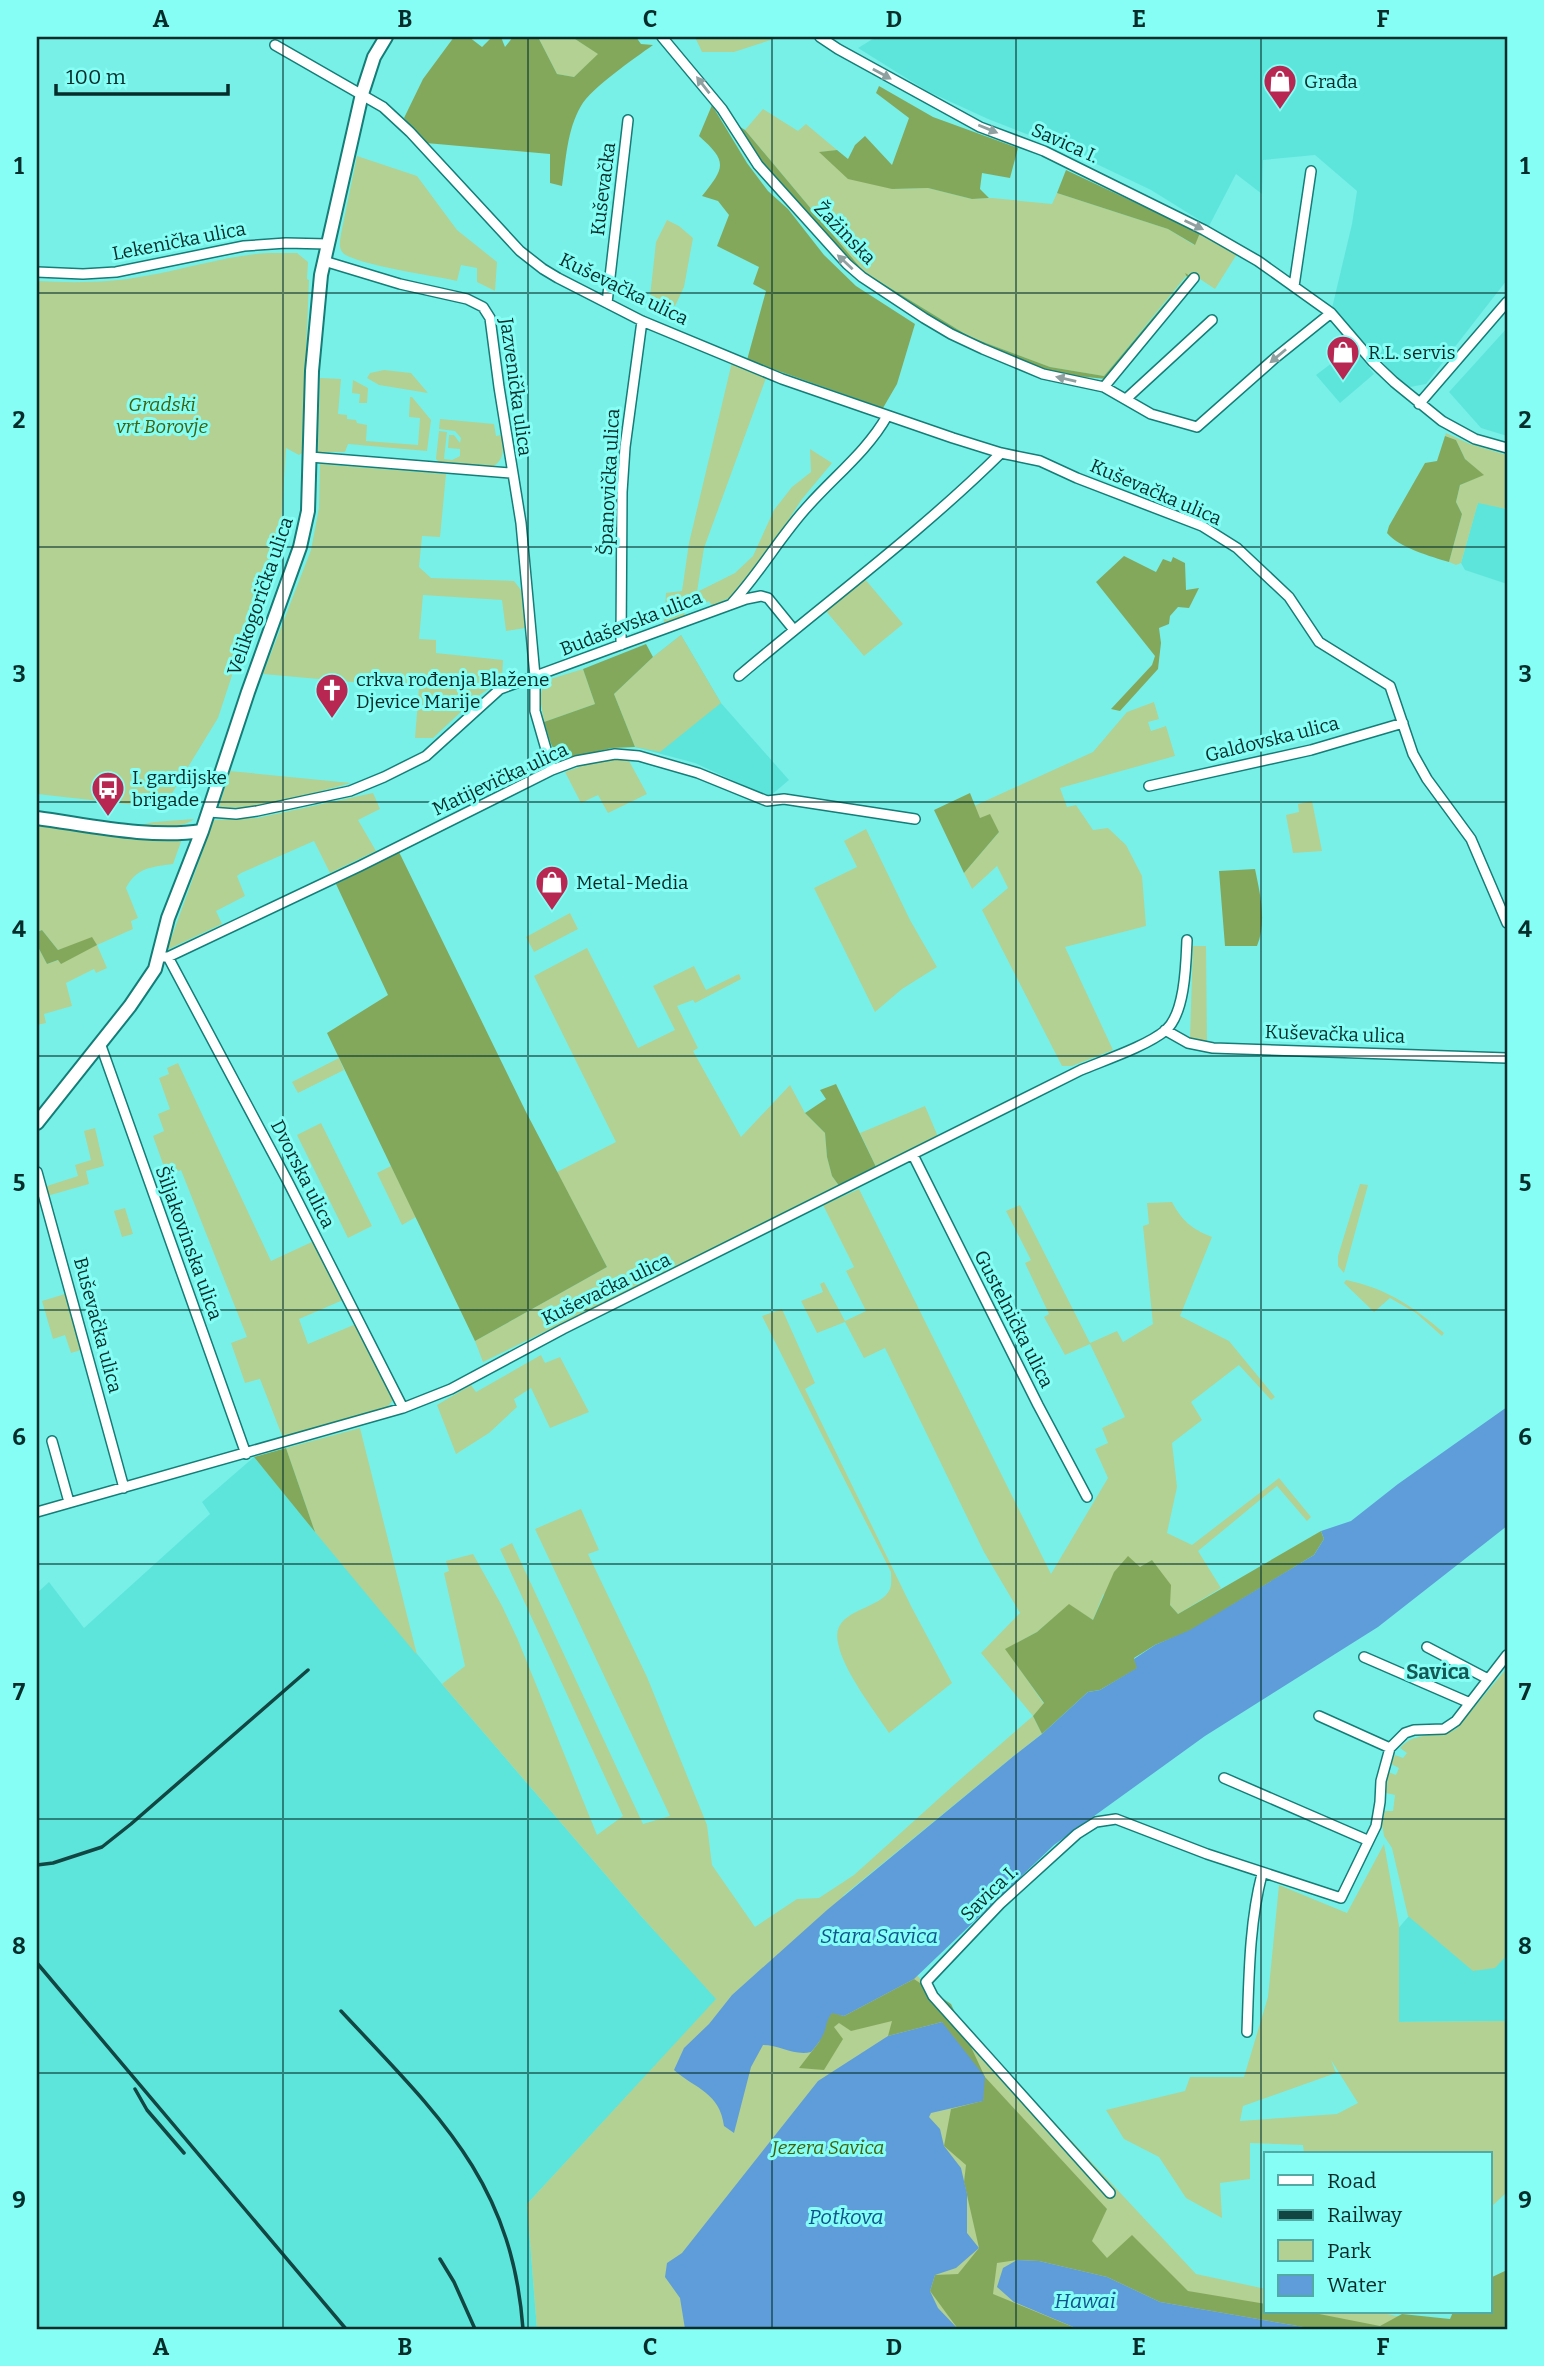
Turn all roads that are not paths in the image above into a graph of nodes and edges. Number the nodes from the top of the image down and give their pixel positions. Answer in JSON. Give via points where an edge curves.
{"nodes":[{"id":1,"x":386,"y":37,"type":"edge"},
{"id":2,"x":662,"y":37,"type":"edge"},
{"id":3,"x":820,"y":37,"type":"edge"},
{"id":4,"x":275,"y":45,"type":"dead end"},
{"id":5,"x":362,"y":94,"type":"junction"},
{"id":6,"x":628,"y":120,"type":"dead end"},
{"id":7,"x":1311,"y":171,"type":"dead end"},
{"id":8,"x":327,"y":244,"type":"junction"},
{"id":9,"x":324,"y":261,"type":"junction"},
{"id":10,"x":37,"y":272,"type":"edge"},
{"id":11,"x":1194,"y":278,"type":"dead end"},
{"id":12,"x":1294,"y":286,"type":"junction"},
{"id":13,"x":1507,"y":302,"type":"edge"},
{"id":14,"x":607,"y":303,"type":"junction"},
{"id":15,"x":1331,"y":313,"type":"junction"},
{"id":16,"x":1212,"y":320,"type":"dead end"},
{"id":17,"x":642,"y":321,"type":"junction"},
{"id":18,"x":1104,"y":387,"type":"junction"},
{"id":19,"x":1126,"y":399,"type":"junction"},
{"id":20,"x":1419,"y":404,"type":"junction"},
{"id":21,"x":887,"y":416,"type":"junction"},
{"id":22,"x":1507,"y":448,"type":"edge"},
{"id":23,"x":1001,"y":453,"type":"junction"},
{"id":24,"x":310,"y":457,"type":"junction"},
{"id":25,"x":511,"y":473,"type":"junction"},
{"id":26,"x":730,"y":604,"type":"junction"},
{"id":27,"x":794,"y":630,"type":"junction"},
{"id":28,"x":621,"y":645,"type":"junction"},
{"id":29,"x":536,"y":676,"type":"junction"},
{"id":30,"x":739,"y":677,"type":"dead end"},
{"id":31,"x":1403,"y":723,"type":"junction"},
{"id":32,"x":552,"y":770,"type":"junction"},
{"id":33,"x":1149,"y":786,"type":"dead end"},
{"id":34,"x":209,"y":812,"type":"junction"},
{"id":35,"x":37,"y":818,"type":"edge"},
{"id":36,"x":915,"y":819,"type":"dead end"},
{"id":37,"x":202,"y":831,"type":"junction"},
{"id":38,"x":1507,"y":923,"type":"edge"},
{"id":39,"x":1186,"y":940,"type":"dead end"},
{"id":40,"x":164,"y":957,"type":"junction"},
{"id":41,"x":1166,"y":1030,"type":"junction"},
{"id":42,"x":100,"y":1043,"type":"junction"},
{"id":43,"x":1507,"y":1058,"type":"edge"},
{"id":44,"x":37,"y":1123,"type":"edge"},
{"id":45,"x":913,"y":1155,"type":"junction"},
{"id":46,"x":37,"y":1172,"type":"edge"},
{"id":47,"x":403,"y":1408,"type":"junction"},
{"id":48,"x":52,"y":1441,"type":"dead end"},
{"id":49,"x":246,"y":1454,"type":"junction"},
{"id":50,"x":124,"y":1488,"type":"junction"},
{"id":51,"x":1087,"y":1497,"type":"dead end"},
{"id":52,"x":69,"y":1502,"type":"junction"},
{"id":53,"x":37,"y":1513,"type":"edge"},
{"id":54,"x":1427,"y":1647,"type":"dead end"},
{"id":55,"x":1507,"y":1655,"type":"edge"},
{"id":56,"x":1364,"y":1657,"type":"dead end"},
{"id":57,"x":1488,"y":1679,"type":"junction"},
{"id":58,"x":1470,"y":1703,"type":"junction"},
{"id":59,"x":1319,"y":1716,"type":"dead end"},
{"id":60,"x":1390,"y":1748,"type":"junction"},
{"id":61,"x":1223,"y":1778,"type":"dead end"},
{"id":62,"x":1367,"y":1840,"type":"junction"},
{"id":63,"x":1262,"y":1874,"type":"junction"},
{"id":64,"x":1247,"y":2032,"type":"dead end"},
{"id":65,"x":1110,"y":2193,"type":"dead end"}],
"edges":[{"from":1,"to":5,"type":"street","name":"Velikogorička ulica"},
{"from":18,"to":2,"type":"street","name":"Žažinska","one_way":true,"via":[[1043,373],[983,349],[923,318],[862,277],[758,165],[722,109]]},
{"from":3,"to":12,"type":"street","name":"Savica I.","one_way":true,"via":[[980,127],[1044,150],[1204,230]]},
{"from":4,"to":5,"type":"street","name":"Kuševačka ulica"},
{"from":5,"to":8,"type":"street","name":"Velikogorička ulica"},
{"from":5,"to":14,"type":"street","name":"Kuševačka ulica","via":[[402,125],[531,261]]},
{"from":6,"to":14,"type":"street","name":"Kuševačka"},
{"from":7,"to":12,"type":"street"},
{"from":8,"to":9,"type":"street","name":"Velikogorička ulica"},
{"from":8,"to":10,"type":"street","name":"Lekenička ulica","via":[[244,246],[116,272]]},
{"from":9,"to":24,"type":"street","name":"Velikogorička ulica","via":[[315,321]]},
{"from":9,"to":25,"type":"street","name":"Jazvenička ulica","via":[[467,299],[487,310]]},
{"from":11,"to":18,"type":"street"},
{"from":12,"to":15,"type":"street","name":"Savica I."},
{"from":13,"to":20,"type":"street"},
{"from":14,"to":17,"type":"street","name":"Kuševačka ulica"},
{"from":15,"to":19,"type":"street","name":"Žažinska","one_way":true,"via":[[1198,427],[1151,414]]},
{"from":15,"to":20,"type":"street","name":"Savica I.","via":[[1373,362]]},
{"from":16,"to":19,"type":"street"},
{"from":17,"to":21,"type":"street","name":"Kuševačka ulica"},
{"from":17,"to":28,"type":"street","name":"Španovička ulica","via":[[624,458]]},
{"from":18,"to":19,"type":"street","name":"Žažinska"},
{"from":20,"to":22,"type":"street","name":"Savica I.","via":[[1475,439]]},
{"from":21,"to":23,"type":"street","name":"Kuševačka ulica"},
{"from":21,"to":26,"type":"street"},
{"from":23,"to":27,"type":"street","via":[[900,546]]},
{"from":23,"to":31,"type":"street","name":"Kuševačka ulica","via":[[1040,461],[1202,526],[1237,548],[1289,597],[1319,642],[1390,685]]},
{"from":24,"to":25,"type":"street","name":"Jazvenička ulica"},
{"from":24,"to":34,"type":"street","name":"Velikogorička ulica","via":[[308,511],[300,547]]},
{"from":25,"to":29,"type":"street","name":"Jazvenička ulica","via":[[521,523]]},
{"from":26,"to":27,"type":"street","name":"Budaševska ulica","via":[[764,596]]},
{"from":26,"to":28,"type":"street","name":"Budaševska ulica"},
{"from":27,"to":30,"type":"street"},
{"from":28,"to":29,"type":"street","name":"Budaševska ulica"},
{"from":29,"to":32,"type":"street","name":"Jazvenička ulica","via":[[537,724]]},
{"from":29,"to":34,"type":"street","name":"Budaševska ulica","via":[[500,689],[426,756],[384,777],[304,802],[236,814]]},
{"from":31,"to":33,"type":"street","name":"Galdovska ulica","via":[[1287,756]]},
{"from":31,"to":38,"type":"street","name":"Kuševačka ulica","via":[[1420,767],[1471,839]]},
{"from":32,"to":36,"type":"street","name":"Matijevička ulica","via":[[600,756],[628,754],[670,763],[767,801],[784,799]]},
{"from":32,"to":40,"type":"street","name":"Matijevička ulica"},
{"from":34,"to":37,"type":"street","name":"Velikogorička ulica"},
{"from":35,"to":37,"type":"street","via":[[157,833]]},
{"from":37,"to":40,"type":"street","name":"Velikogorička ulica","via":[[172,907]]},
{"from":39,"to":41,"type":"street","via":[[1183,987]]},
{"from":40,"to":42,"type":"street","name":"Velikogorička ulica"},
{"from":40,"to":47,"type":"street","name":"Dvorska ulica","via":[[287,1180]]},
{"from":41,"to":43,"type":"street","name":"Kuševačka ulica","via":[[1188,1043],[1213,1048]]},
{"from":41,"to":45,"type":"street","name":"Kuševačka ulica"},
{"from":42,"to":44,"type":"street","name":"Velikogorička ulica"},
{"from":42,"to":49,"type":"street","name":"Šiljakovinska ulica"},
{"from":45,"to":47,"type":"street","name":"Kuševačka ulica","via":[[451,1389]]},
{"from":45,"to":51,"type":"street","name":"Gustelnička ulica"},
{"from":46,"to":50,"type":"street","name":"Buševačka ulica"},
{"from":47,"to":49,"type":"street","name":"Kuševačka ulica"},
{"from":48,"to":52,"type":"street"},
{"from":49,"to":50,"type":"street","name":"Kuševačka ulica"},
{"from":50,"to":52,"type":"street","name":"Kuševačka ulica"},
{"from":52,"to":53,"type":"street","name":"Kuševačka ulica"},
{"from":54,"to":57,"type":"street"},
{"from":55,"to":57,"type":"street"},
{"from":56,"to":58,"type":"street"},
{"from":57,"to":58,"type":"street"},
{"from":58,"to":60,"type":"street","via":[[1448,1727],[1405,1732]]},
{"from":59,"to":60,"type":"street"},
{"from":60,"to":62,"type":"street","name":"Savica I.","via":[[1376,1826]]},
{"from":61,"to":62,"type":"street"},
{"from":62,"to":63,"type":"street","name":"Savica I.","via":[[1341,1898]]},
{"from":63,"to":64,"type":"street"},
{"from":63,"to":65,"type":"street","name":"Savica I.","via":[[1116,1819],[1096,1822],[1000,1904],[926,1982],[933,1996]]}]}
